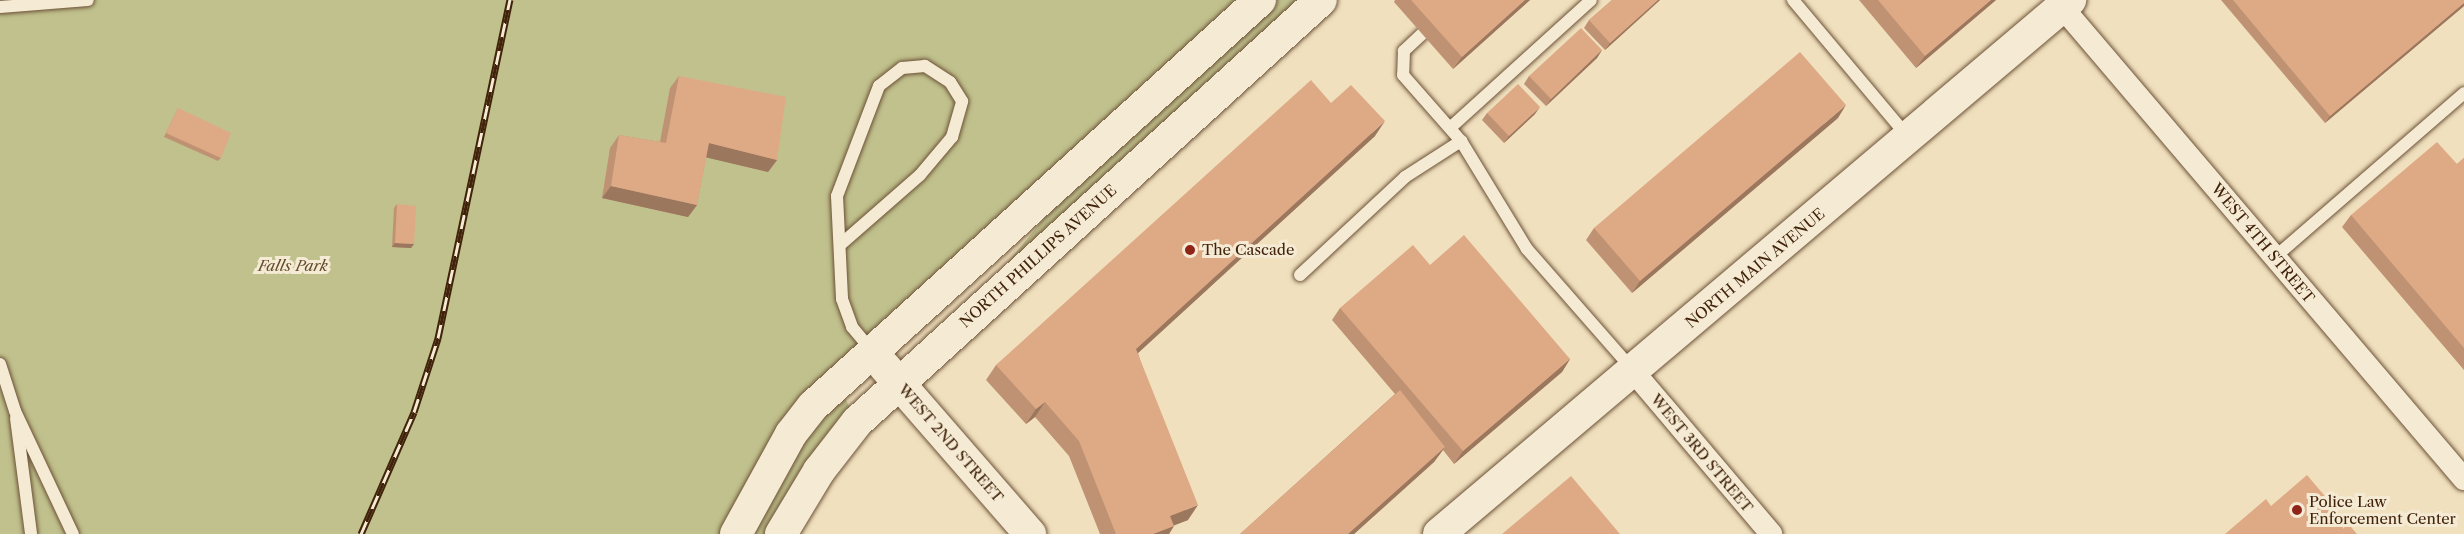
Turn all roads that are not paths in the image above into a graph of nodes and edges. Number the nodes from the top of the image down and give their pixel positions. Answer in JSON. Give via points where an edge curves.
{"nodes":[{"id":1,"x":88,"y":0,"type":"edge"},
{"id":2,"x":1260,"y":0,"type":"edge"},
{"id":3,"x":1322,"y":0,"type":"edge"},
{"id":4,"x":1591,"y":0,"type":"edge"},
{"id":5,"x":1793,"y":0,"type":"edge"},
{"id":6,"x":2063,"y":2,"type":"edge"},
{"id":7,"x":0,"y":7,"type":"edge"},
{"id":8,"x":1422,"y":34,"type":"edge"},
{"id":9,"x":2464,"y":93,"type":"edge"},
{"id":10,"x":1450,"y":128,"type":"junction"},
{"id":11,"x":1908,"y":138,"type":"junction"},
{"id":12,"x":1461,"y":141,"type":"junction"},
{"id":13,"x":840,"y":244,"type":"junction"},
{"id":14,"x":2275,"y":257,"type":"junction"},
{"id":15,"x":1300,"y":275,"type":"dead end"},
{"id":16,"x":872,"y":352,"type":"junction"},
{"id":17,"x":0,"y":364,"type":"edge"},
{"id":18,"x":1633,"y":371,"type":"junction"},
{"id":19,"x":899,"y":383,"type":"junction"},
{"id":20,"x":15,"y":411,"type":"junction"},
{"id":21,"x":2464,"y":479,"type":"edge"},
{"id":22,"x":31,"y":534,"type":"edge"},
{"id":23,"x":74,"y":534,"type":"edge"},
{"id":24,"x":736,"y":534,"type":"edge"},
{"id":25,"x":781,"y":534,"type":"edge"},
{"id":26,"x":1030,"y":534,"type":"edge"},
{"id":27,"x":1439,"y":534,"type":"edge"},
{"id":28,"x":1771,"y":534,"type":"edge"}],
"edges":[{"from":1,"to":7,"type":"lane"},
{"from":2,"to":16,"type":"street"},
{"from":3,"to":19,"type":"street","name":"NORTH PHILLIPS AVENUE"},
{"from":4,"to":10,"type":"lane"},
{"from":5,"to":11,"type":"lane"},
{"from":6,"to":11,"type":"street","name":"NORTH MAIN AVENUE"},
{"from":6,"to":14,"type":"street","name":"WEST 4TH STREET"},
{"from":8,"to":10,"type":"lane","via":[[1400,64]]},
{"from":9,"to":14,"type":"lane"},
{"from":10,"to":12,"type":"lane"},
{"from":11,"to":18,"type":"street","name":"NORTH MAIN AVENUE"},
{"from":12,"to":15,"type":"lane","via":[[1405,177]]},
{"from":12,"to":18,"type":"lane","via":[[1527,249]]},
{"from":13,"to":13,"type":"lane","via":[[837,196],[879,86],[902,68],[925,66],[950,82],[962,100],[952,137],[920,175]]},
{"from":13,"to":16,"type":"lane","via":[[842,299],[852,327]]},
{"from":14,"to":21,"type":"street","name":"WEST 4TH STREET"},
{"from":16,"to":19,"type":"street","name":"WEST 2ND STREET"},
{"from":16,"to":24,"type":"street","via":[[801,421]]},
{"from":17,"to":20,"type":"lane"},
{"from":18,"to":27,"type":"street","name":"NORTH MAIN AVENUE"},
{"from":18,"to":28,"type":"street","name":"WEST 3RD STREET"},
{"from":19,"to":25,"type":"street","name":"NORTH PHILLIPS AVENUE","via":[[838,444]]},
{"from":19,"to":26,"type":"street","name":"WEST 2ND STREET"},
{"from":20,"to":22,"type":"lane"},
{"from":20,"to":23,"type":"lane"}]}
